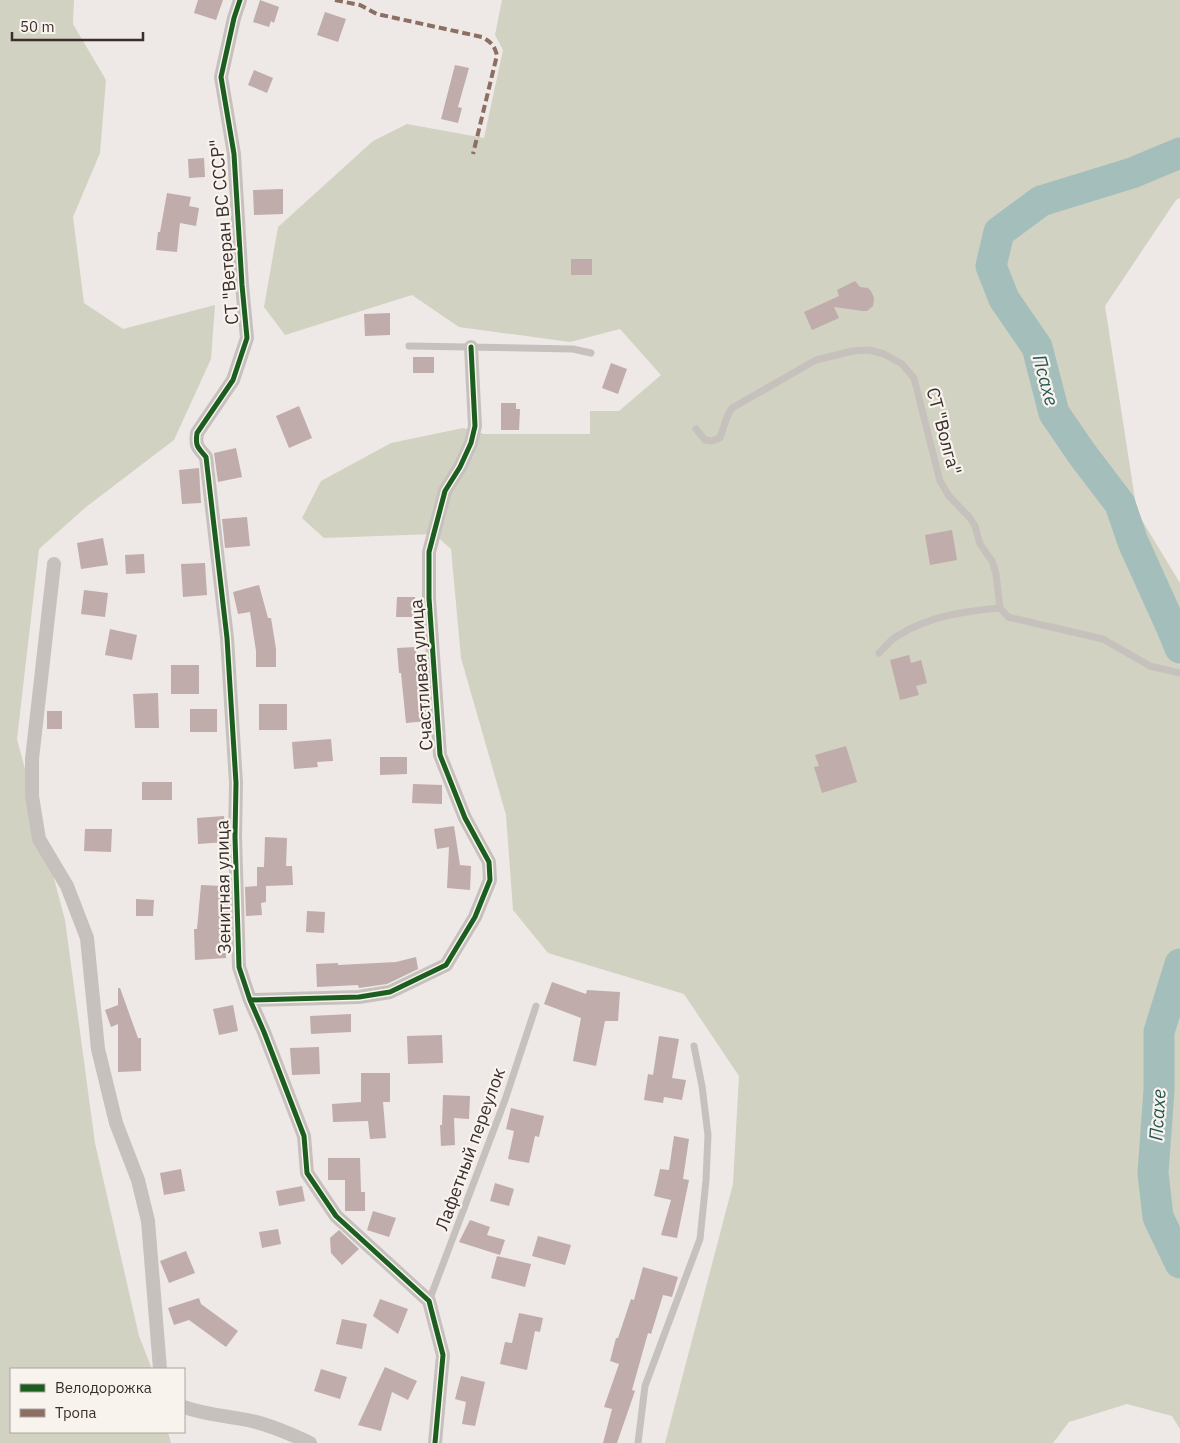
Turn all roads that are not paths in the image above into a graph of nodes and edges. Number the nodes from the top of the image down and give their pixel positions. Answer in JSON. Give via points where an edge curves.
{"nodes":[{"id":1,"x":240,"y":0,"type":"edge"},
{"id":2,"x":409,"y":346,"type":"dead end"},
{"id":3,"x":471,"y":347,"type":"junction"},
{"id":4,"x":591,"y":353,"type":"dead end"},
{"id":5,"x":696,"y":429,"type":"dead end"},
{"id":6,"x":199,"y":450,"type":"joint"},
{"id":7,"x":54,"y":564,"type":"dead end"},
{"id":8,"x":1000,"y":608,"type":"junction"},
{"id":9,"x":879,"y":654,"type":"dead end"},
{"id":10,"x":1180,"y":673,"type":"edge"},
{"id":11,"x":250,"y":1000,"type":"junction"},
{"id":12,"x":536,"y":1006,"type":"dead end"},
{"id":13,"x":694,"y":1046,"type":"dead end"},
{"id":14,"x":429,"y":1301,"type":"junction"},
{"id":15,"x":160,"y":1368,"type":"edge"},
{"id":16,"x":185,"y":1407,"type":"edge"},
{"id":17,"x":310,"y":1443,"type":"edge"},
{"id":18,"x":435,"y":1443,"type":"edge"},
{"id":19,"x":638,"y":1443,"type":"edge"}],
"edges":[{"from":1,"to":6,"type":"street","name":"СТ \"Ветеран ВС СССР\"","via":[[221,76],[234,154],[247,338],[233,380],[197,432]]},
{"from":2,"to":3,"type":"lane"},
{"from":3,"to":4,"type":"lane"},
{"from":3,"to":11,"type":"street","name":"Счастливая улица","via":[[476,426],[472,443],[445,491],[429,552],[429,598],[440,755],[465,818],[489,862],[490,880],[475,917],[446,965],[390,992],[359,997]]},
{"from":5,"to":8,"type":"lane","name":"СТ \"Волга\"","via":[[705,440],[720,438],[725,418],[732,408],[816,360],[870,350],[902,364],[914,378],[940,481],[970,518],[980,544],[992,562]]},
{"from":6,"to":11,"type":"street","name":"Зенитная улица","via":[[206,458],[227,638],[236,783],[239,967]]},
{"from":7,"to":15,"type":"street","via":[[32,759],[32,796],[40,839],[67,886],[87,938],[98,1049],[116,1123],[138,1180],[148,1221]]},
{"from":8,"to":9,"type":"lane","via":[[969,610],[932,619],[898,635]]},
{"from":8,"to":10,"type":"lane","via":[[1008,617],[1103,639],[1150,666]]},
{"from":11,"to":14,"type":"street","name":"Зенитная улица","via":[[304,1136],[307,1173],[336,1216]]},
{"from":12,"to":14,"type":"lane","name":"Лафетный переулок","via":[[505,1100]]},
{"from":13,"to":19,"type":"lane","via":[[708,1135],[700,1240],[645,1386]]},
{"from":14,"to":18,"type":"street","via":[[443,1355]]},
{"from":16,"to":17,"type":"street","via":[[278,1428]]}]}
